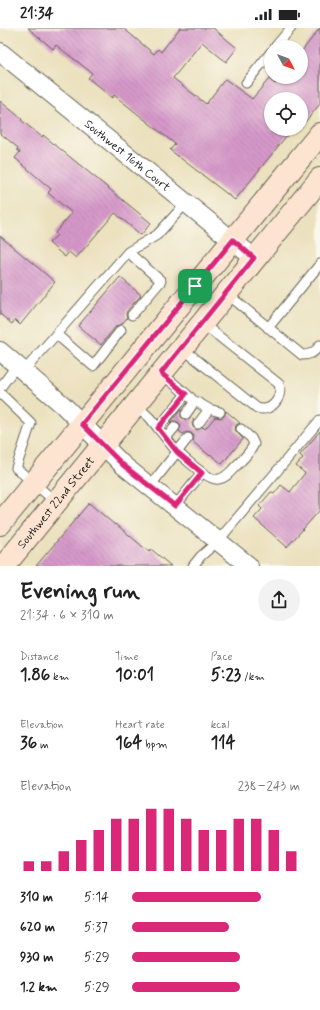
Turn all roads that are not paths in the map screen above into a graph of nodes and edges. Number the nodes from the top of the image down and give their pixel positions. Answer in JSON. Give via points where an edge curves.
{"nodes":[{"id":1,"x":291,"y":28,"type":"edge"},
{"id":2,"x":282,"y":40,"type":"edge"},
{"id":3,"x":0,"y":52,"type":"edge"},
{"id":4,"x":264,"y":61,"type":"edge"},
{"id":5,"x":246,"y":83,"type":"dead end"},
{"id":6,"x":320,"y":134,"type":"edge"},
{"id":7,"x":314,"y":190,"type":"edge"},
{"id":8,"x":186,"y":202,"type":"junction"},
{"id":9,"x":233,"y":240,"type":"junction"},
{"id":10,"x":128,"y":252,"type":"junction"},
{"id":11,"x":254,"y":258,"type":"junction"},
{"id":12,"x":320,"y":264,"type":"edge"},
{"id":13,"x":226,"y":293,"type":"junction"},
{"id":14,"x":132,"y":316,"type":"dead end"},
{"id":15,"x":202,"y":323,"type":"junction"},
{"id":16,"x":268,"y":328,"type":"junction"},
{"id":17,"x":121,"y":330,"type":"dead end"},
{"id":18,"x":56,"y":334,"type":"junction"},
{"id":19,"x":320,"y":345,"type":"edge"},
{"id":20,"x":182,"y":348,"type":"junction"},
{"id":21,"x":0,"y":351,"type":"edge"},
{"id":22,"x":21,"y":368,"type":"junction"},
{"id":23,"x":161,"y":373,"type":"junction"},
{"id":24,"x":0,"y":388,"type":"edge"},
{"id":25,"x":0,"y":393,"type":"edge"},
{"id":26,"x":186,"y":394,"type":"junction"},
{"id":27,"x":195,"y":401,"type":"junction"},
{"id":28,"x":136,"y":405,"type":"junction"},
{"id":29,"x":209,"y":409,"type":"junction"},
{"id":30,"x":220,"y":412,"type":"dead end"},
{"id":31,"x":186,"y":414,"type":"dead end"},
{"id":32,"x":320,"y":420,"type":"edge"},
{"id":33,"x":82,"y":424,"type":"junction"},
{"id":34,"x":198,"y":424,"type":"dead end"},
{"id":35,"x":175,"y":427,"type":"dead end"},
{"id":36,"x":158,"y":428,"type":"junction"},
{"id":37,"x":241,"y":429,"type":"dead end"},
{"id":38,"x":166,"y":438,"type":"junction"},
{"id":39,"x":188,"y":438,"type":"dead end"},
{"id":40,"x":103,"y":446,"type":"junction"},
{"id":41,"x":177,"y":452,"type":"junction"},
{"id":42,"x":202,"y":473,"type":"junction"},
{"id":43,"x":33,"y":483,"type":"junction"},
{"id":44,"x":150,"y":486,"type":"junction"},
{"id":45,"x":57,"y":502,"type":"junction"},
{"id":46,"x":175,"y":506,"type":"junction"},
{"id":47,"x":0,"y":524,"type":"edge"},
{"id":48,"x":218,"y":541,"type":"junction"},
{"id":49,"x":4,"y":566,"type":"edge"},
{"id":50,"x":193,"y":566,"type":"edge"},
{"id":51,"x":249,"y":566,"type":"edge"}],
"edges":[{"from":1,"to":2,"type":"lane"},
{"from":3,"to":8,"type":"street","name":"Southwest 16th Court"},
{"from":4,"to":5,"type":"lane"},
{"from":6,"to":9,"type":"main road"},
{"from":7,"to":11,"type":"main road","name":"Southwest 22nd Street"},
{"from":8,"to":9,"type":"street","name":"Southwest 16th Court"},
{"from":8,"to":10,"type":"lane","via":[[157,235]]},
{"from":9,"to":11,"type":"street","name":"Southwest 16th Court"},
{"from":9,"to":33,"type":"main road"},
{"from":10,"to":14,"type":"lane","via":[[161,280]]},
{"from":10,"to":18,"type":"lane"},
{"from":11,"to":13,"type":"main road","name":"Southwest 22nd Street"},
{"from":12,"to":16,"type":"lane"},
{"from":13,"to":15,"type":"main road","name":"Southwest 22nd Street"},
{"from":13,"to":16,"type":"lane"},
{"from":15,"to":20,"type":"main road","name":"Southwest 22nd Street"},
{"from":15,"to":20,"type":"lane","via":[[279,384],[279,397],[273,405],[268,409],[257,408]]},
{"from":16,"to":19,"type":"lane","via":[[302,355],[309,355]]},
{"from":17,"to":18,"type":"lane","via":[[93,366]]},
{"from":18,"to":22,"type":"lane"},
{"from":20,"to":23,"type":"main road","name":"Southwest 22nd Street"},
{"from":21,"to":22,"type":"street"},
{"from":22,"to":24,"type":"lane"},
{"from":22,"to":33,"type":"street"},
{"from":23,"to":26,"type":"lane"},
{"from":23,"to":28,"type":"main road","name":"Southwest 22nd Street"},
{"from":25,"to":43,"type":"lane","via":[[31,423],[16,468]]},
{"from":26,"to":27,"type":"lane"},
{"from":26,"to":36,"type":"lane"},
{"from":27,"to":29,"type":"lane"},
{"from":27,"to":31,"type":"lane"},
{"from":28,"to":36,"type":"lane"},
{"from":28,"to":40,"type":"main road","name":"Southwest 22nd Street"},
{"from":29,"to":30,"type":"lane"},
{"from":29,"to":34,"type":"lane"},
{"from":32,"to":48,"type":"lane"},
{"from":33,"to":40,"type":"street"},
{"from":33,"to":43,"type":"main road"},
{"from":35,"to":38,"type":"lane"},
{"from":36,"to":38,"type":"lane"},
{"from":37,"to":42,"type":"lane","via":[[254,444],[250,452],[228,474],[219,479],[215,480]]},
{"from":38,"to":41,"type":"lane"},
{"from":39,"to":41,"type":"lane"},
{"from":40,"to":44,"type":"street"},
{"from":40,"to":45,"type":"main road","name":"Southwest 22nd Street"},
{"from":41,"to":42,"type":"lane"},
{"from":41,"to":44,"type":"lane"},
{"from":42,"to":46,"type":"lane"},
{"from":43,"to":45,"type":"lane"},
{"from":43,"to":47,"type":"main road"},
{"from":44,"to":46,"type":"street"},
{"from":45,"to":49,"type":"main road","name":"Southwest 22nd Street"},
{"from":46,"to":48,"type":"street"},
{"from":48,"to":50,"type":"lane"},
{"from":48,"to":51,"type":"street"}]}
